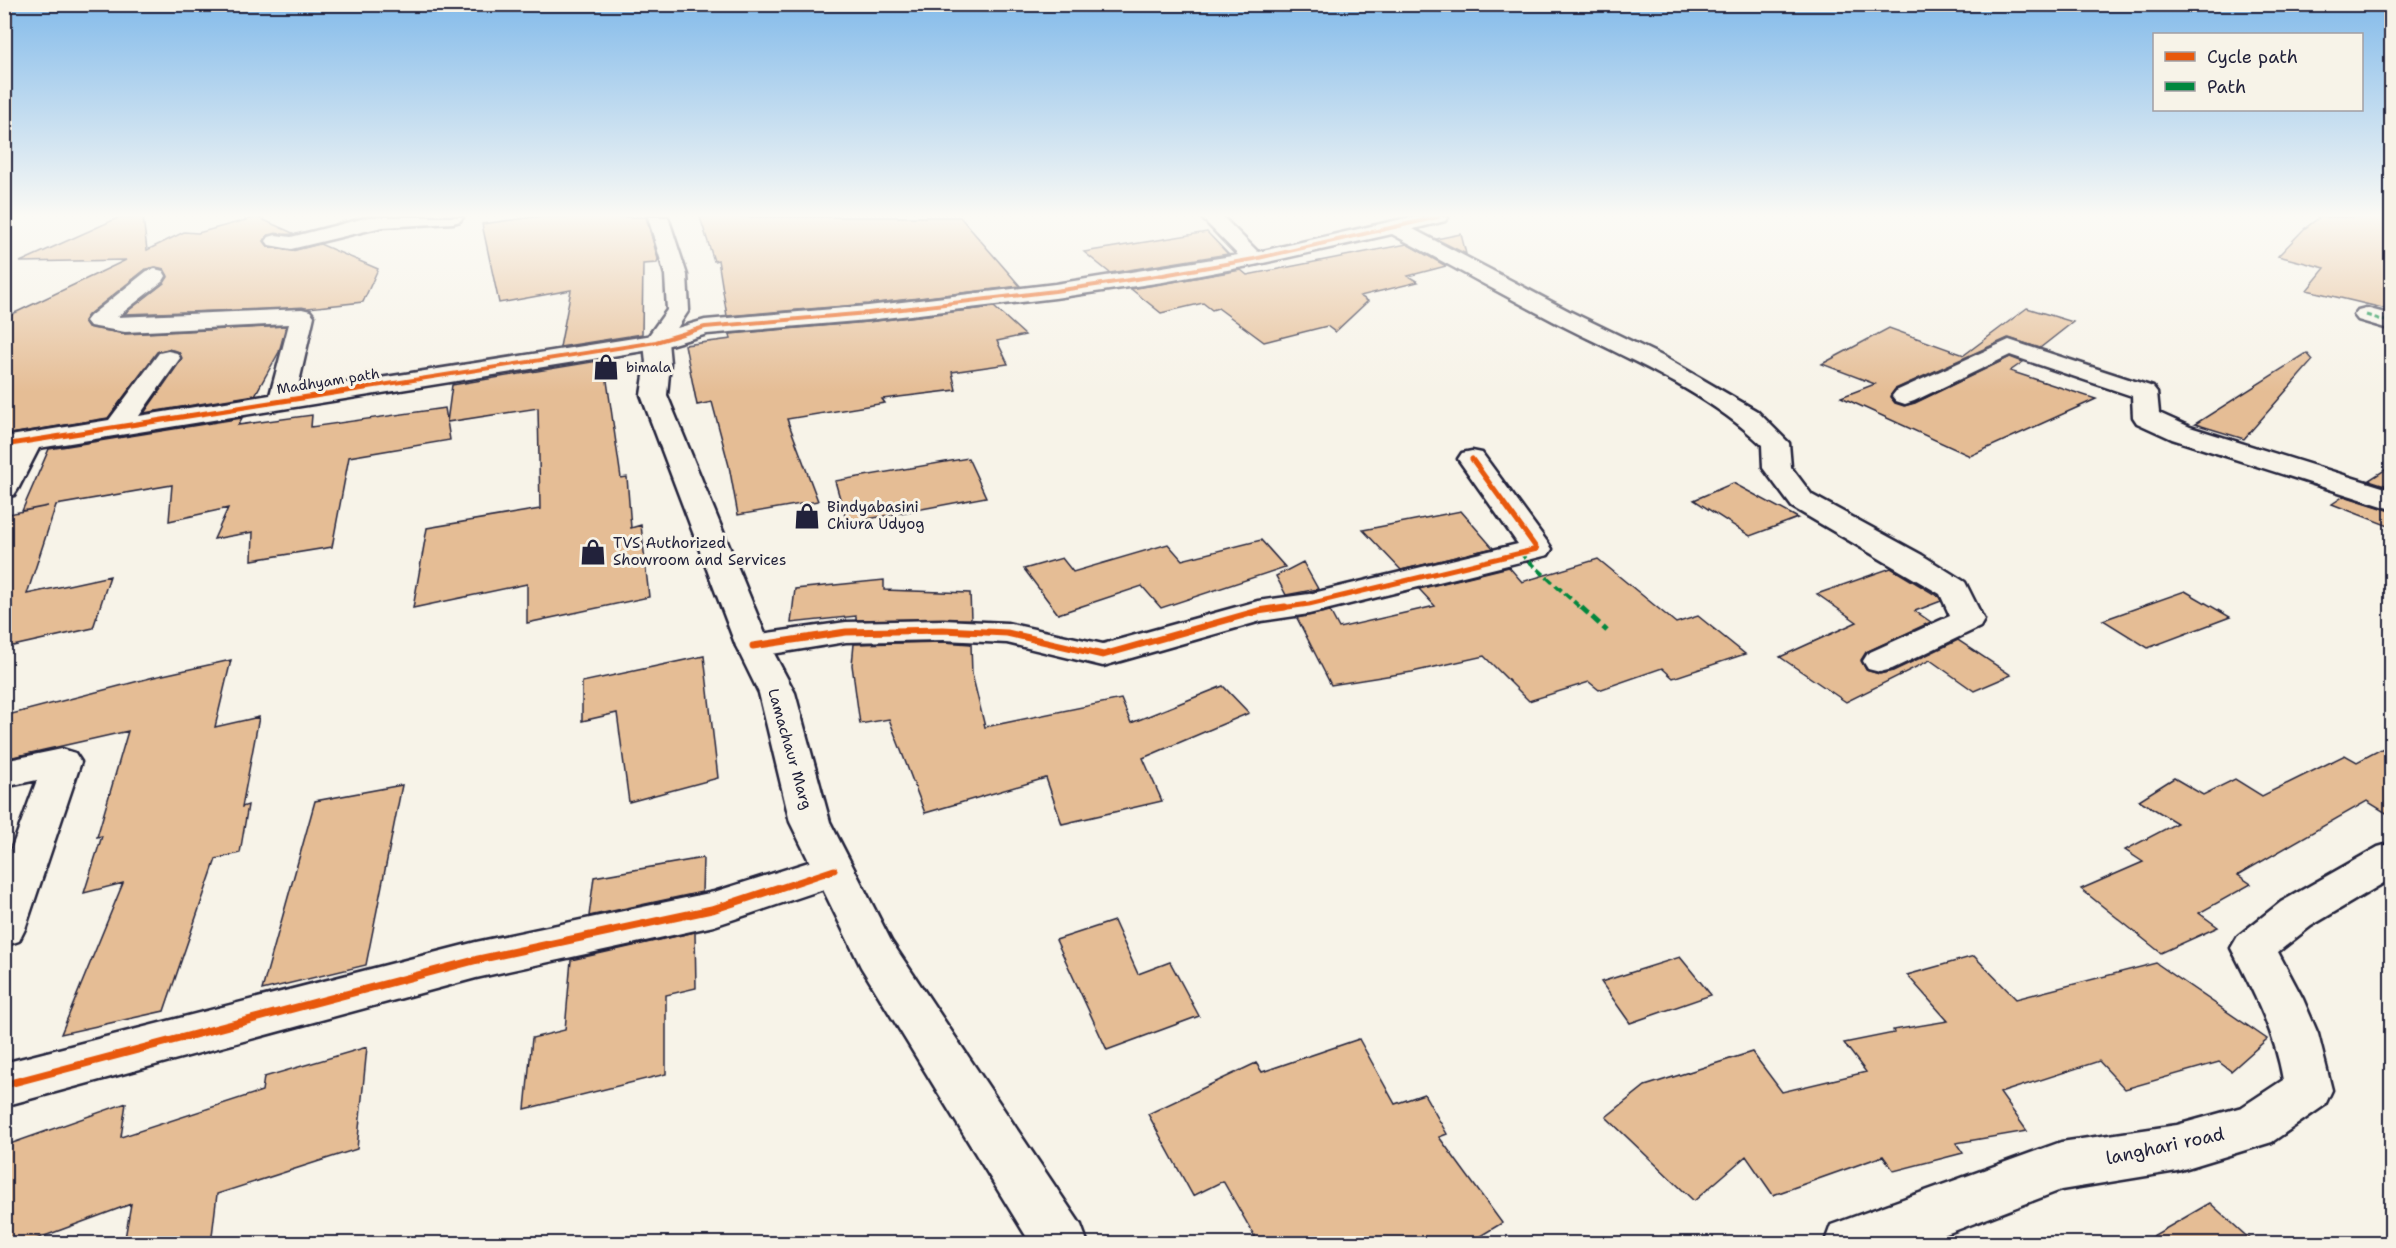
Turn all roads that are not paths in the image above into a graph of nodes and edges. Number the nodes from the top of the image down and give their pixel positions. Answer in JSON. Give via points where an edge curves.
{"nodes":[{"id":1,"x":676,"y":275,"type":"edge"},
{"id":2,"x":1153,"y":275,"type":"edge"},
{"id":3,"x":1485,"y":275,"type":"edge"},
{"id":4,"x":154,"y":276,"type":"dead end"},
{"id":5,"x":2366,"y":315,"type":"dead end"},
{"id":6,"x":2391,"y":323,"type":"edge"},
{"id":7,"x":656,"y":342,"type":"junction"},
{"id":8,"x":168,"y":358,"type":"dead end"},
{"id":9,"x":1905,"y":396,"type":"dead end"},
{"id":10,"x":282,"y":400,"type":"junction"},
{"id":11,"x":118,"y":426,"type":"junction"},
{"id":12,"x":17,"y":443,"type":"edge"},
{"id":13,"x":1473,"y":459,"type":"dead end"},
{"id":14,"x":4,"y":489,"type":"edge"},
{"id":15,"x":2391,"y":500,"type":"edge"},
{"id":16,"x":753,"y":646,"type":"junction"},
{"id":17,"x":1880,"y":661,"type":"dead end"},
{"id":18,"x":4,"y":774,"type":"edge"},
{"id":19,"x":2391,"y":858,"type":"edge"},
{"id":20,"x":834,"y":870,"type":"junction"},
{"id":21,"x":4,"y":929,"type":"edge"},
{"id":22,"x":4,"y":1085,"type":"edge"},
{"id":23,"x":1062,"y":1244,"type":"edge"},
{"id":24,"x":1850,"y":1244,"type":"edge"}],
"edges":[{"from":1,"to":7,"type":"street","via":[[678,310]]},
{"from":2,"to":7,"type":"street","name":"Madhyam path","via":[[868,313],[705,327]]},
{"from":3,"to":17,"type":"street","via":[[1655,362],[1748,417],[1775,443],[1777,468],[1802,501],[1954,590],[1968,620]]},
{"from":4,"to":10,"type":"street","via":[[98,321],[125,325],[302,316]]},
{"from":5,"to":6,"type":"street"},
{"from":7,"to":10,"type":"street","name":"Madhyam path"},
{"from":7,"to":16,"type":"street","name":"Lamachaur Marg","via":[[654,395]]},
{"from":8,"to":11,"type":"street"},
{"from":9,"to":15,"type":"street","via":[[2009,347],[2144,392],[2146,417],[2181,433]]},
{"from":10,"to":11,"type":"street","name":"Madhyam path"},
{"from":11,"to":12,"type":"street","name":"Madhyam path"},
{"from":12,"to":14,"type":"street"},
{"from":13,"to":16,"type":"street","via":[[1537,549],[1309,604],[1258,611],[1102,655],[1007,633],[943,630],[846,632]]},
{"from":16,"to":20,"type":"street","name":"Lamachaur Marg","via":[[777,693],[810,822]]},
{"from":18,"to":21,"type":"street","via":[[62,762]]},
{"from":19,"to":24,"type":"street","name":"langhari road","via":[[2296,914],[2253,948],[2278,989],[2304,1060],[2308,1090],[2255,1126],[2176,1148],[2061,1166]]},
{"from":20,"to":22,"type":"street","via":[[714,909],[476,960]]},
{"from":20,"to":23,"type":"street","name":"Lamachaur Marg","via":[[876,954]]}]}
